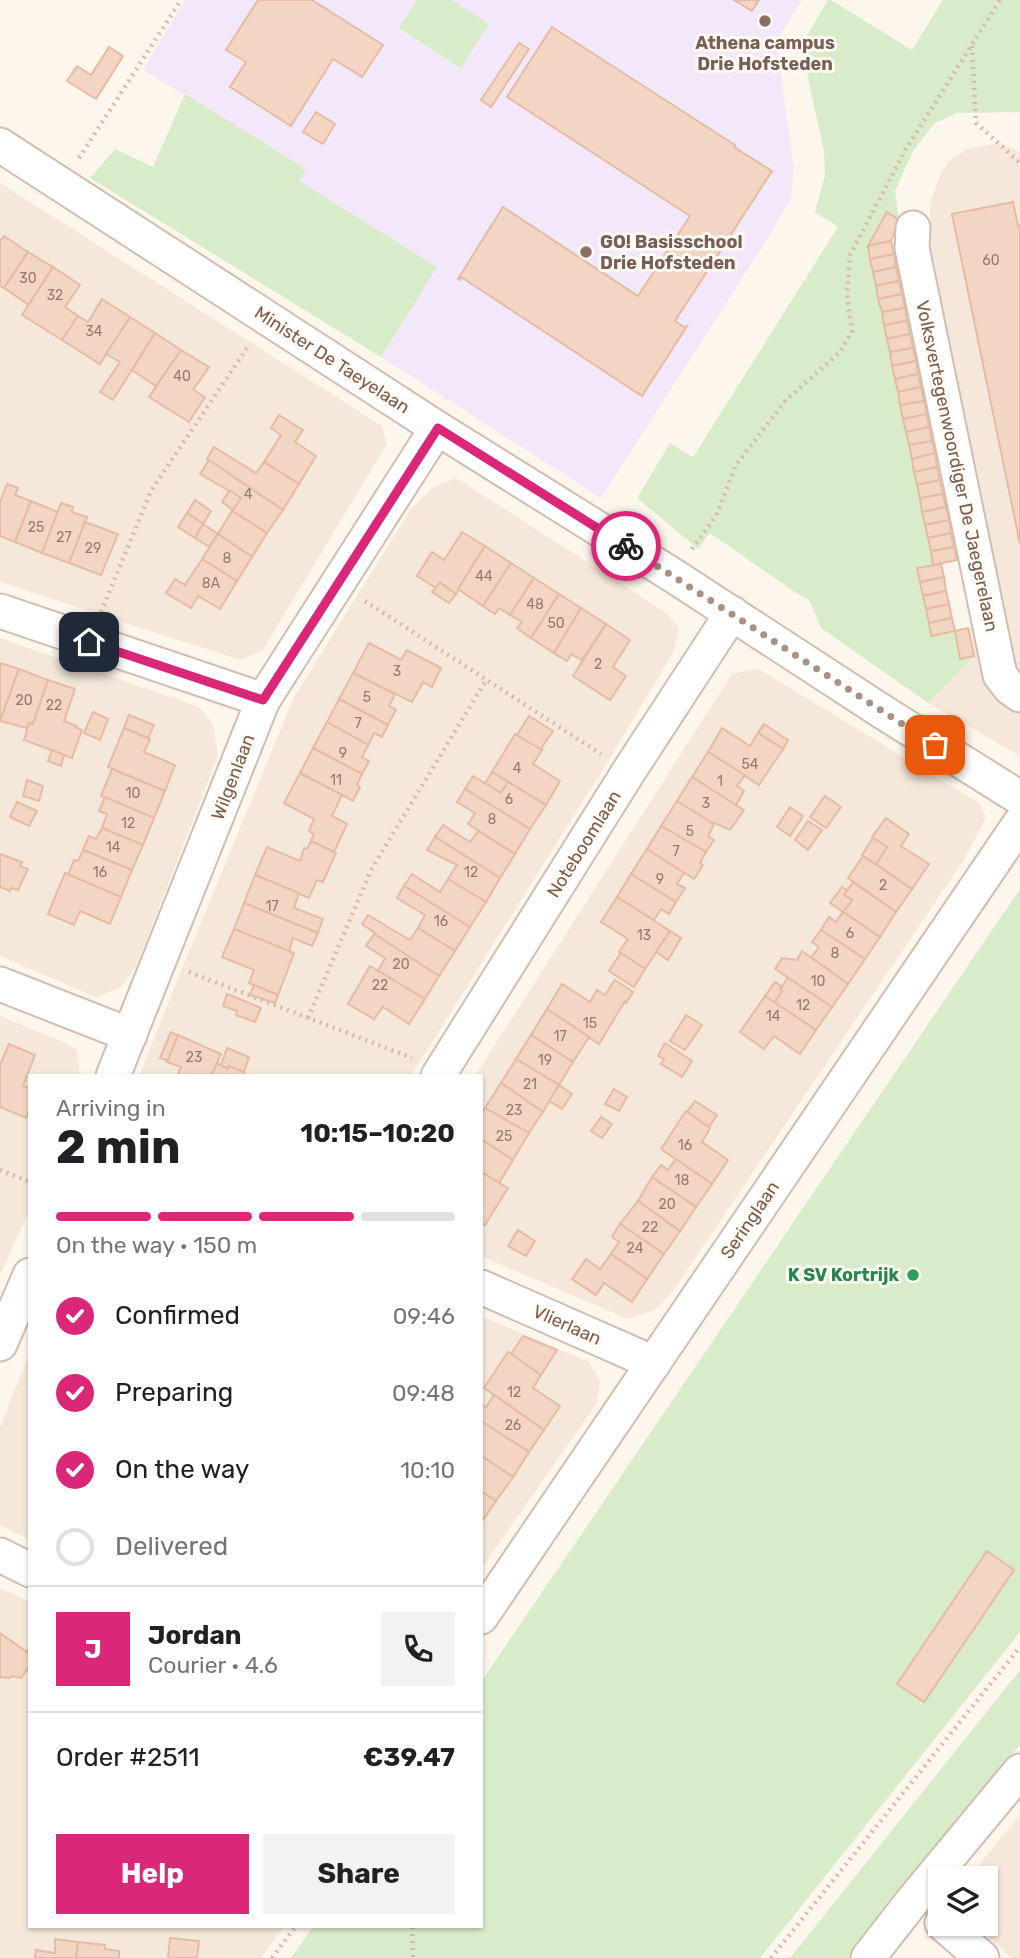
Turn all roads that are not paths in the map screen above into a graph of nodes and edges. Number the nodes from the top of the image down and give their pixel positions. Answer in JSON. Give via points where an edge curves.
{"nodes":[{"id":1,"x":0,"y":145,"type":"edge"},
{"id":2,"x":914,"y":228,"type":"dead end"},
{"id":3,"x":438,"y":428,"type":"junction"},
{"id":4,"x":0,"y":611,"type":"edge"},
{"id":5,"x":732,"y":613,"type":"junction"},
{"id":6,"x":1020,"y":695,"type":"edge"},
{"id":7,"x":263,"y":700,"type":"junction"},
{"id":8,"x":1015,"y":785,"type":"edge"},
{"id":9,"x":1020,"y":823,"type":"edge"},
{"id":10,"x":0,"y":984,"type":"edge"},
{"id":11,"x":130,"y":1035,"type":"junction"},
{"id":12,"x":440,"y":1073,"type":"edge"},
{"id":13,"x":114,"y":1074,"type":"edge"},
{"id":14,"x":28,"y":1280,"type":"edge"},
{"id":15,"x":483,"y":1288,"type":"edge"},
{"id":16,"x":0,"y":1344,"type":"edge"},
{"id":17,"x":653,"y":1363,"type":"junction"},
{"id":18,"x":0,"y":1555,"type":"edge"},
{"id":19,"x":28,"y":1569,"type":"edge"},
{"id":20,"x":483,"y":1614,"type":"edge"},
{"id":21,"x":1020,"y":1771,"type":"edge"},
{"id":22,"x":914,"y":1899,"type":"junction"},
{"id":23,"x":928,"y":1911,"type":"edge"},
{"id":24,"x":957,"y":1936,"type":"edge"},
{"id":25,"x":868,"y":1958,"type":"edge"},
{"id":26,"x":982,"y":1958,"type":"edge"}],
"edges":[{"from":1,"to":3,"type":"street","name":"Minister De Taeyelaan"},
{"from":2,"to":6,"type":"street","name":"Volksvertegenwoordiger De Jaegerelaan","via":[[912,248],[1000,676]]},
{"from":3,"to":5,"type":"street","name":"Minister De Taeyelaan"},
{"from":3,"to":7,"type":"street","name":"Wilgenlaan"},
{"from":4,"to":7,"type":"street"},
{"from":5,"to":8,"type":"street","name":"Minister De Taeyelaan","via":[[886,714]]},
{"from":5,"to":12,"type":"street","name":"Noteboomlaan"},
{"from":7,"to":11,"type":"street","name":"Wilgenlaan"},
{"from":9,"to":17,"type":"street","name":"Seringlaan"},
{"from":10,"to":11,"type":"street"},
{"from":11,"to":13,"type":"street","name":"Wilgenlaan"},
{"from":14,"to":16,"type":"street"},
{"from":15,"to":17,"type":"street","name":"Vlierlaan"},
{"from":17,"to":20,"type":"street","name":"Seringlaan"},
{"from":18,"to":19,"type":"street"},
{"from":21,"to":22,"type":"street"},
{"from":22,"to":23,"type":"street"},
{"from":22,"to":25,"type":"street"},
{"from":24,"to":26,"type":"street"}]}
